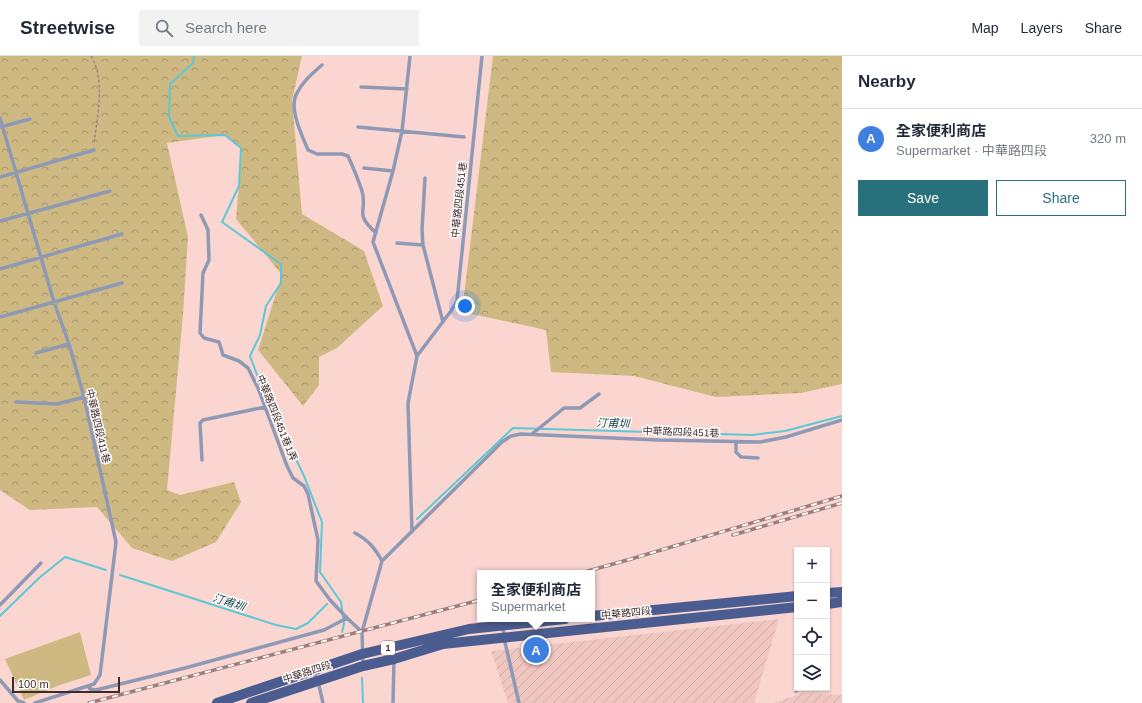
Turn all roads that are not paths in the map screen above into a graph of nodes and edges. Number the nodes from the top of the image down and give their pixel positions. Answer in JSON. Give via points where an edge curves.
{"nodes":[{"id":1,"x":410,"y":56,"type":"edge"},
{"id":2,"x":482,"y":56,"type":"edge"},
{"id":3,"x":322,"y":65,"type":"dead end"},
{"id":4,"x":361,"y":87,"type":"dead end"},
{"id":5,"x":407,"y":90,"type":"junction"},
{"id":6,"x":0,"y":118,"type":"edge"},
{"id":7,"x":30,"y":119,"type":"dead end"},
{"id":8,"x":1,"y":127,"type":"edge"},
{"id":9,"x":358,"y":127,"type":"dead end"},
{"id":10,"x":402,"y":131,"type":"junction"},
{"id":11,"x":464,"y":137,"type":"dead end"},
{"id":12,"x":94,"y":150,"type":"road end"},
{"id":13,"x":364,"y":168,"type":"dead end"},
{"id":14,"x":16,"y":172,"type":"junction"},
{"id":15,"x":393,"y":172,"type":"junction"},
{"id":16,"x":0,"y":177,"type":"edge"},
{"id":17,"x":425,"y":178,"type":"dead end"},
{"id":18,"x":110,"y":190,"type":"dead end"},
{"id":19,"x":28,"y":213,"type":"junction"},
{"id":20,"x":201,"y":215,"type":"dead end"},
{"id":21,"x":0,"y":221,"type":"edge"},
{"id":22,"x":376,"y":233,"type":"junction"},
{"id":23,"x":122,"y":234,"type":"dead end"},
{"id":24,"x":397,"y":243,"type":"dead end"},
{"id":25,"x":423,"y":245,"type":"junction"},
{"id":26,"x":41,"y":258,"type":"junction"},
{"id":27,"x":0,"y":269,"type":"edge"},
{"id":28,"x":122,"y":283,"type":"dead end"},
{"id":29,"x":54,"y":302,"type":"junction"},
{"id":30,"x":0,"y":317,"type":"edge"},
{"id":31,"x":443,"y":322,"type":"junction"},
{"id":32,"x":69,"y":344,"type":"junction"},
{"id":33,"x":36,"y":354,"type":"dead end"},
{"id":34,"x":417,"y":356,"type":"junction"},
{"id":35,"x":598,"y":394,"type":"dead end"},
{"id":36,"x":84,"y":397,"type":"junction"},
{"id":37,"x":16,"y":402,"type":"dead end"},
{"id":38,"x":265,"y":407,"type":"junction"},
{"id":39,"x":842,"y":420,"type":"edge"},
{"id":40,"x":532,"y":434,"type":"junction"},
{"id":41,"x":736,"y":442,"type":"junction"},
{"id":42,"x":758,"y":458,"type":"dead end"},
{"id":43,"x":202,"y":460,"type":"dead end"},
{"id":44,"x":355,"y":532,"type":"dead end"},
{"id":45,"x":412,"y":532,"type":"junction"},
{"id":46,"x":382,"y":561,"type":"junction"},
{"id":47,"x":41,"y":563,"type":"dead end"},
{"id":48,"x":842,"y":592,"type":"edge"},
{"id":49,"x":830,"y":593,"type":"edge"},
{"id":50,"x":794,"y":596,"type":"edge"},
{"id":51,"x":842,"y":602,"type":"edge"},
{"id":52,"x":830,"y":604,"type":"edge"},
{"id":53,"x":0,"y":605,"type":"edge"},
{"id":54,"x":794,"y":607,"type":"edge"},
{"id":55,"x":595,"y":616,"type":"edge"},
{"id":56,"x":347,"y":618,"type":"junction"},
{"id":57,"x":534,"y":622,"type":"edge"},
{"id":58,"x":502,"y":625,"type":"junction"},
{"id":59,"x":362,"y":632,"type":"junction"},
{"id":60,"x":504,"y":638,"type":"junction"},
{"id":61,"x":362,"y":654,"type":"junction"},
{"id":62,"x":394,"y":659,"type":"junction"},
{"id":63,"x":363,"y":666,"type":"junction"},
{"id":64,"x":313,"y":670,"type":"junction"},
{"id":65,"x":0,"y":680,"type":"edge"},
{"id":66,"x":318,"y":681,"type":"junction"},
{"id":67,"x":88,"y":686,"type":"junction"},
{"id":68,"x":24,"y":703,"type":"edge"},
{"id":69,"x":35,"y":703,"type":"edge"},
{"id":70,"x":217,"y":703,"type":"edge"},
{"id":71,"x":251,"y":703,"type":"edge"},
{"id":72,"x":322,"y":703,"type":"edge"},
{"id":73,"x":393,"y":703,"type":"edge"},
{"id":74,"x":519,"y":703,"type":"edge"}],
"edges":[{"from":1,"to":5,"type":"lane"},
{"from":2,"to":31,"type":"lane","name":"中華路四段451巷","via":[[457,301]]},
{"from":3,"to":22,"type":"lane","via":[[296,94],[294,109],[298,126],[308,150],[317,154],[348,156],[363,197],[362,214],[365,223]]},
{"from":4,"to":5,"type":"lane"},
{"from":5,"to":10,"type":"lane"},
{"from":6,"to":8,"type":"lane","name":"中華路四段411巷"},
{"from":7,"to":8,"type":"lane"},
{"from":8,"to":14,"type":"lane","name":"中華路四段411巷"},
{"from":9,"to":10,"type":"lane"},
{"from":10,"to":11,"type":"lane"},
{"from":10,"to":15,"type":"lane"},
{"from":12,"to":14,"type":"lane"},
{"from":13,"to":15,"type":"lane"},
{"from":14,"to":16,"type":"lane"},
{"from":14,"to":19,"type":"lane","name":"中華路四段411巷"},
{"from":15,"to":22,"type":"lane"},
{"from":17,"to":25,"type":"lane"},
{"from":18,"to":19,"type":"lane"},
{"from":19,"to":21,"type":"lane"},
{"from":19,"to":26,"type":"lane","name":"中華路四段411巷"},
{"from":20,"to":38,"type":"lane","name":"中華路四段451巷1弄","via":[[208,230],[209,260],[204,273],[200,333],[204,338],[219,342],[223,355],[239,361],[248,368]]},
{"from":22,"to":34,"type":"lane","via":[[373,242]]},
{"from":23,"to":26,"type":"lane"},
{"from":24,"to":25,"type":"lane"},
{"from":25,"to":31,"type":"lane"},
{"from":26,"to":27,"type":"lane"},
{"from":26,"to":29,"type":"lane","name":"中華路四段411巷"},
{"from":28,"to":29,"type":"lane"},
{"from":29,"to":30,"type":"lane"},
{"from":29,"to":32,"type":"lane","name":"中華路四段411巷"},
{"from":31,"to":34,"type":"lane","name":"中華路四段451巷"},
{"from":32,"to":33,"type":"lane"},
{"from":32,"to":36,"type":"lane","name":"中華路四段411巷"},
{"from":34,"to":45,"type":"lane","name":"中華路四段451巷","via":[[408,404]]},
{"from":35,"to":40,"type":"lane","via":[[580,408],[564,408]]},
{"from":36,"to":37,"type":"lane","via":[[57,404]]},
{"from":36,"to":67,"type":"lane","name":"中華路四段411巷","via":[[116,542],[100,675],[94,684]]},
{"from":38,"to":43,"type":"lane","via":[[203,420],[200,423]]},
{"from":38,"to":56,"type":"lane","name":"中華路四段451巷1弄","via":[[287,466],[293,478],[304,486],[308,494],[318,540],[316,582]]},
{"from":39,"to":41,"type":"lane","name":"中華路四段451巷","via":[[786,437],[760,442]]},
{"from":40,"to":41,"type":"lane","name":"中華路四段451巷"},
{"from":40,"to":45,"type":"lane","name":"中華路四段451巷","via":[[511,436],[502,442]]},
{"from":41,"to":42,"type":"lane","via":[[736,452],[741,457]]},
{"from":44,"to":46,"type":"lane","via":[[375,548]]},
{"from":45,"to":46,"type":"lane","name":"中華路四段451巷"},
{"from":46,"to":59,"type":"lane"},
{"from":47,"to":53,"type":"lane"},
{"from":48,"to":49,"type":"main road"},
{"from":50,"to":55,"type":"main road","name":"中華路四段"},
{"from":51,"to":52,"type":"main road"},
{"from":54,"to":60,"type":"main road","name":"中華路四段","number":"1"},
{"from":56,"to":59,"type":"lane","name":"中華路四段451巷1弄"},
{"from":56,"to":67,"type":"lane","via":[[324,630],[185,668],[96,690]]},
{"from":57,"to":58,"type":"main road","name":"中華路四段","number":"1"},
{"from":58,"to":60,"type":"lane"},
{"from":58,"to":61,"type":"main road","name":"中華路四段","number":"1","via":[[469,629]]},
{"from":59,"to":61,"type":"lane"},
{"from":60,"to":62,"type":"main road","name":"中華路四段","number":"1","via":[[443,644]]},
{"from":60,"to":74,"type":"lane"},
{"from":61,"to":63,"type":"lane"},
{"from":61,"to":64,"type":"main road","name":"中華路四段","number":"1"},
{"from":62,"to":63,"type":"main road","name":"中華路四段","number":"1"},
{"from":62,"to":73,"type":"lane"},
{"from":63,"to":66,"type":"main road","name":"中華路四段","number":"1"},
{"from":64,"to":66,"type":"lane"},
{"from":64,"to":70,"type":"main road","name":"中華路四段","number":"1"},
{"from":65,"to":68,"type":"lane","via":[[18,701]]},
{"from":66,"to":71,"type":"main road","name":"中華路四段","number":"1"},
{"from":66,"to":72,"type":"lane"},
{"from":67,"to":69,"type":"lane"}]}
